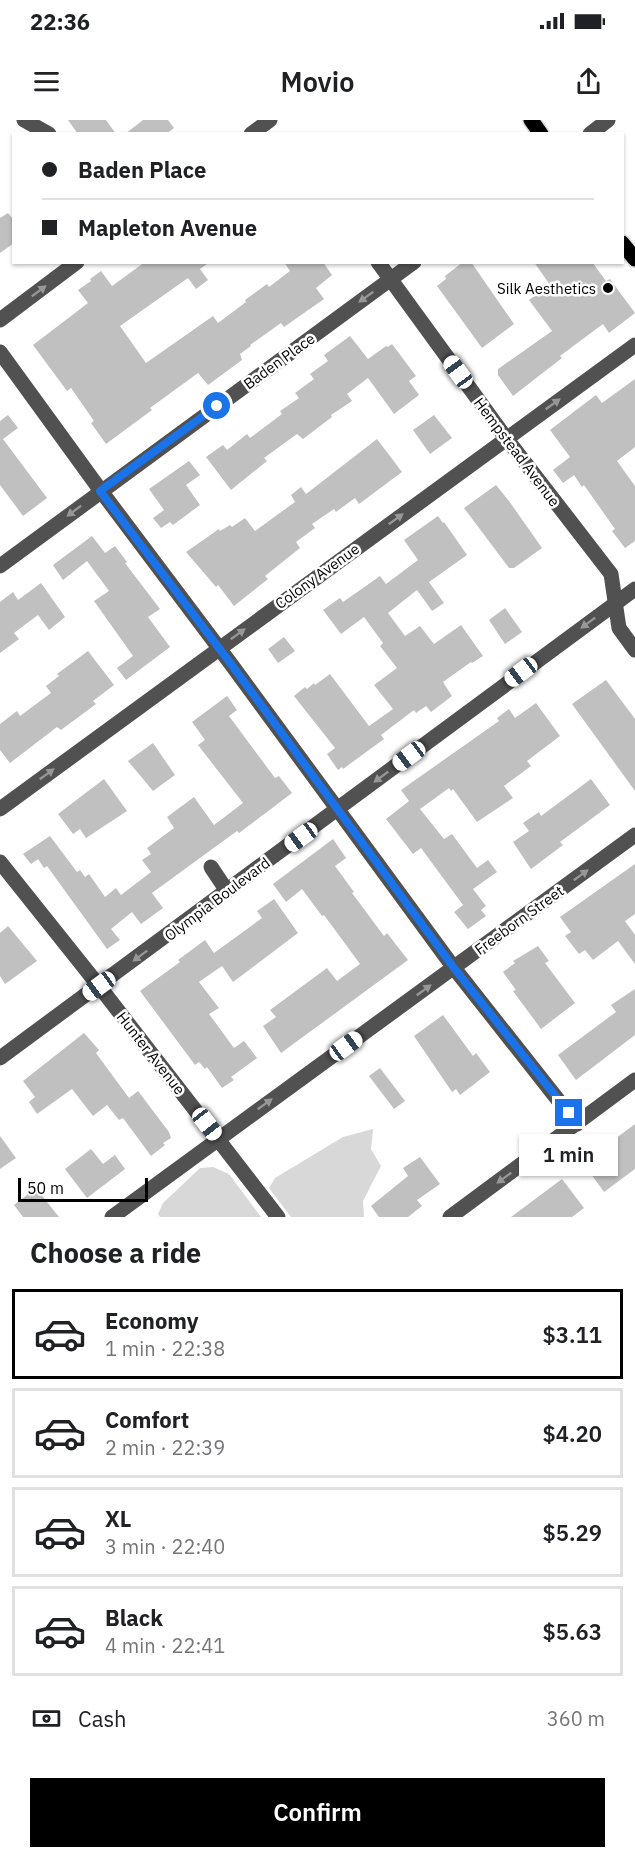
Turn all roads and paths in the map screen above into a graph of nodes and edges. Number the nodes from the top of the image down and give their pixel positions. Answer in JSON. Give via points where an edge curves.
{"nodes":[{"id":1,"x":24,"y":120,"type":"edge"},
{"id":2,"x":608,"y":120,"type":"edge"},
{"id":3,"x":271,"y":125,"type":"edge"},
{"id":4,"x":45,"y":132,"type":"edge"},
{"id":5,"x":255,"y":132,"type":"edge"},
{"id":6,"x":593,"y":132,"type":"edge"},
{"id":7,"x":624,"y":245,"type":"edge"},
{"id":8,"x":635,"y":259,"type":"edge"},
{"id":9,"x":74,"y":264,"type":"edge"},
{"id":10,"x":380,"y":264,"type":"edge"},
{"id":11,"x":411,"y":264,"type":"edge"},
{"id":12,"x":391,"y":279,"type":"junction"},
{"id":13,"x":0,"y":320,"type":"edge"},
{"id":14,"x":635,"y":345,"type":"edge"},
{"id":15,"x":0,"y":352,"type":"edge"},
{"id":16,"x":506,"y":438,"type":"junction"},
{"id":17,"x":100,"y":491,"type":"junction"},
{"id":18,"x":0,"y":566,"type":"edge"},
{"id":19,"x":635,"y":589,"type":"edge"},
{"id":20,"x":615,"y":602,"type":"junction"},
{"id":21,"x":219,"y":648,"type":"junction"},
{"id":22,"x":635,"y":650,"type":"edge"},
{"id":23,"x":0,"y":809,"type":"edge"},
{"id":24,"x":337,"y":810,"type":"junction"},
{"id":25,"x":635,"y":835,"type":"edge"},
{"id":26,"x":0,"y":862,"type":"edge"},
{"id":27,"x":211,"y":867,"type":"dead end"},
{"id":28,"x":227,"y":891,"type":"junction"},
{"id":29,"x":454,"y":968,"type":"junction"},
{"id":30,"x":99,"y":986,"type":"junction"},
{"id":31,"x":0,"y":1058,"type":"edge"},
{"id":32,"x":635,"y":1080,"type":"edge"},
{"id":33,"x":577,"y":1124,"type":"junction"},
{"id":34,"x":218,"y":1138,"type":"junction"},
{"id":35,"x":112,"y":1217,"type":"edge"},
{"id":36,"x":278,"y":1217,"type":"edge"},
{"id":37,"x":450,"y":1217,"type":"edge"}],
"edges":[{"from":1,"to":4,"type":"street"},
{"from":2,"to":6,"type":"street"},
{"from":3,"to":5,"type":"street"},
{"from":7,"to":8,"type":"main road"},
{"from":13,"to":9,"type":"street","one_way":true},
{"from":10,"to":12,"type":"street","name":"Hempstead Avenue"},
{"from":11,"to":12,"type":"street","name":"Baden Place"},
{"from":12,"to":16,"type":"street","name":"Hempstead Avenue"},
{"from":12,"to":17,"type":"street","name":"Baden Place","one_way":true},
{"from":16,"to":14,"type":"street","name":"Colony Avenue","one_way":true},
{"from":15,"to":17,"type":"street"},
{"from":16,"to":20,"type":"street","name":"Hempstead Avenue","via":[[610,574]]},
{"from":21,"to":16,"type":"street","name":"Colony Avenue","one_way":true},
{"from":17,"to":18,"type":"street","name":"Baden Place","one_way":true},
{"from":17,"to":21,"type":"street"},
{"from":19,"to":20,"type":"street","name":"Olympia Boulevard"},
{"from":20,"to":22,"type":"street","name":"Hempstead Avenue","via":[[619,627]]},
{"from":20,"to":24,"type":"street","name":"Olympia Boulevard","one_way":true},
{"from":23,"to":21,"type":"street","name":"Colony Avenue","one_way":true},
{"from":21,"to":24,"type":"street"},
{"from":24,"to":28,"type":"street","name":"Olympia Boulevard"},
{"from":24,"to":29,"type":"street"},
{"from":29,"to":25,"type":"street","name":"Freeborn Street","one_way":true},
{"from":26,"to":30,"type":"street","name":"Hunter Avenue"},
{"from":27,"to":28,"type":"street"},
{"from":28,"to":30,"type":"street","name":"Olympia Boulevard","one_way":true},
{"from":29,"to":33,"type":"street"},
{"from":34,"to":29,"type":"street","name":"Freeborn Street","one_way":true},
{"from":30,"to":31,"type":"street","name":"Olympia Boulevard"},
{"from":30,"to":34,"type":"street","name":"Hunter Avenue"},
{"from":32,"to":33,"type":"street"},
{"from":33,"to":37,"type":"street","one_way":true},
{"from":34,"to":35,"type":"street","name":"Freeborn Street"},
{"from":34,"to":36,"type":"street","name":"Hunter Avenue"}]}
